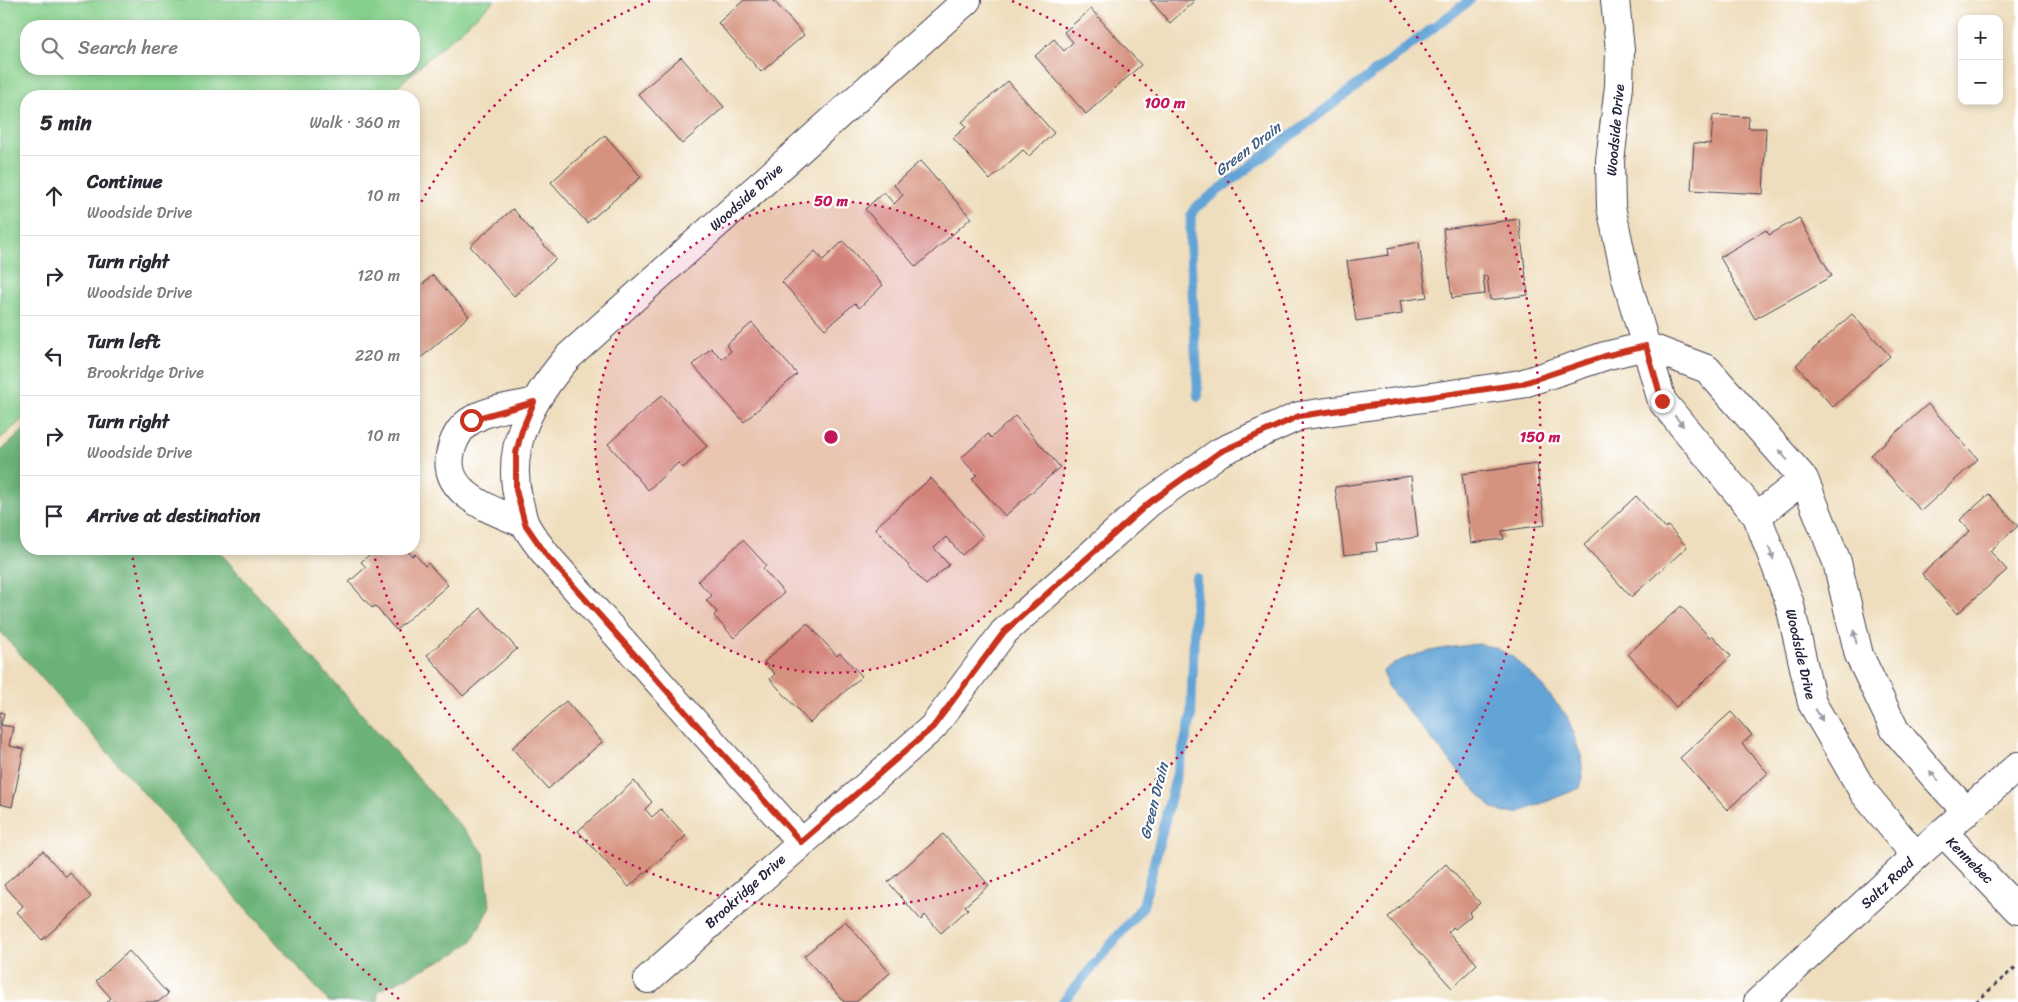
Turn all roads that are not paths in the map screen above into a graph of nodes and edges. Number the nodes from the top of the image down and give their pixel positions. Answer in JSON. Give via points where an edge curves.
{"nodes":[{"id":1,"x":967,"y":0,"type":"edge"},
{"id":2,"x":1615,"y":0,"type":"edge"},
{"id":3,"x":1646,"y":346,"type":"junction"},
{"id":4,"x":534,"y":402,"type":"junction"},
{"id":5,"x":1804,"y":479,"type":"junction"},
{"id":6,"x":1757,"y":516,"type":"junction"},
{"id":7,"x":525,"y":524,"type":"junction"},
{"id":8,"x":2018,"y":766,"type":"edge"},
{"id":9,"x":1967,"y":812,"type":"junction"},
{"id":10,"x":1943,"y":832,"type":"junction"},
{"id":11,"x":801,"y":842,"type":"junction"},
{"id":12,"x":1916,"y":856,"type":"junction"},
{"id":13,"x":2018,"y":910,"type":"edge"},
{"id":14,"x":648,"y":979,"type":"dead end"},
{"id":15,"x":1758,"y":1002,"type":"edge"}],
"edges":[{"from":1,"to":4,"type":"street","name":"Woodside Drive","via":[[568,357]]},
{"from":2,"to":3,"type":"street","name":"Woodside Drive","via":[[1620,86],[1610,161],[1611,207],[1626,278]]},
{"from":5,"to":3,"type":"street","one_way":true,"via":[[1707,369]]},
{"from":3,"to":6,"type":"street","name":"Woodside Drive","one_way":true,"via":[[1662,401]]},
{"from":3,"to":11,"type":"street","name":"Brookridge Drive","via":[[1521,384],[1299,416],[1220,452],[1150,502],[1004,632],[933,727]]},
{"from":4,"to":7,"type":"street","name":"Woodside Drive","via":[[516,453],[516,490]]},
{"from":4,"to":7,"type":"street","via":[[471,420],[461,430],[450,453],[450,469],[468,498]]},
{"from":5,"to":6,"type":"street"},
{"from":9,"to":5,"type":"street","one_way":true,"via":[[1895,730],[1859,655],[1837,562]]},
{"from":6,"to":12,"type":"street","name":"Woodside Drive","one_way":true,"via":[[1789,601],[1812,703],[1864,793]]},
{"from":7,"to":11,"type":"street","name":"Woodside Drive","via":[[547,556]]},
{"from":8,"to":9,"type":"street","name":"Saltz Road"},
{"from":9,"to":10,"type":"street","name":"Saltz Road"},
{"from":10,"to":12,"type":"street","name":"Saltz Road"},
{"from":10,"to":13,"type":"street","name":"Kennebec"},
{"from":11,"to":14,"type":"street","name":"Brookridge Drive"},
{"from":12,"to":15,"type":"street","name":"Saltz Road"}]}
